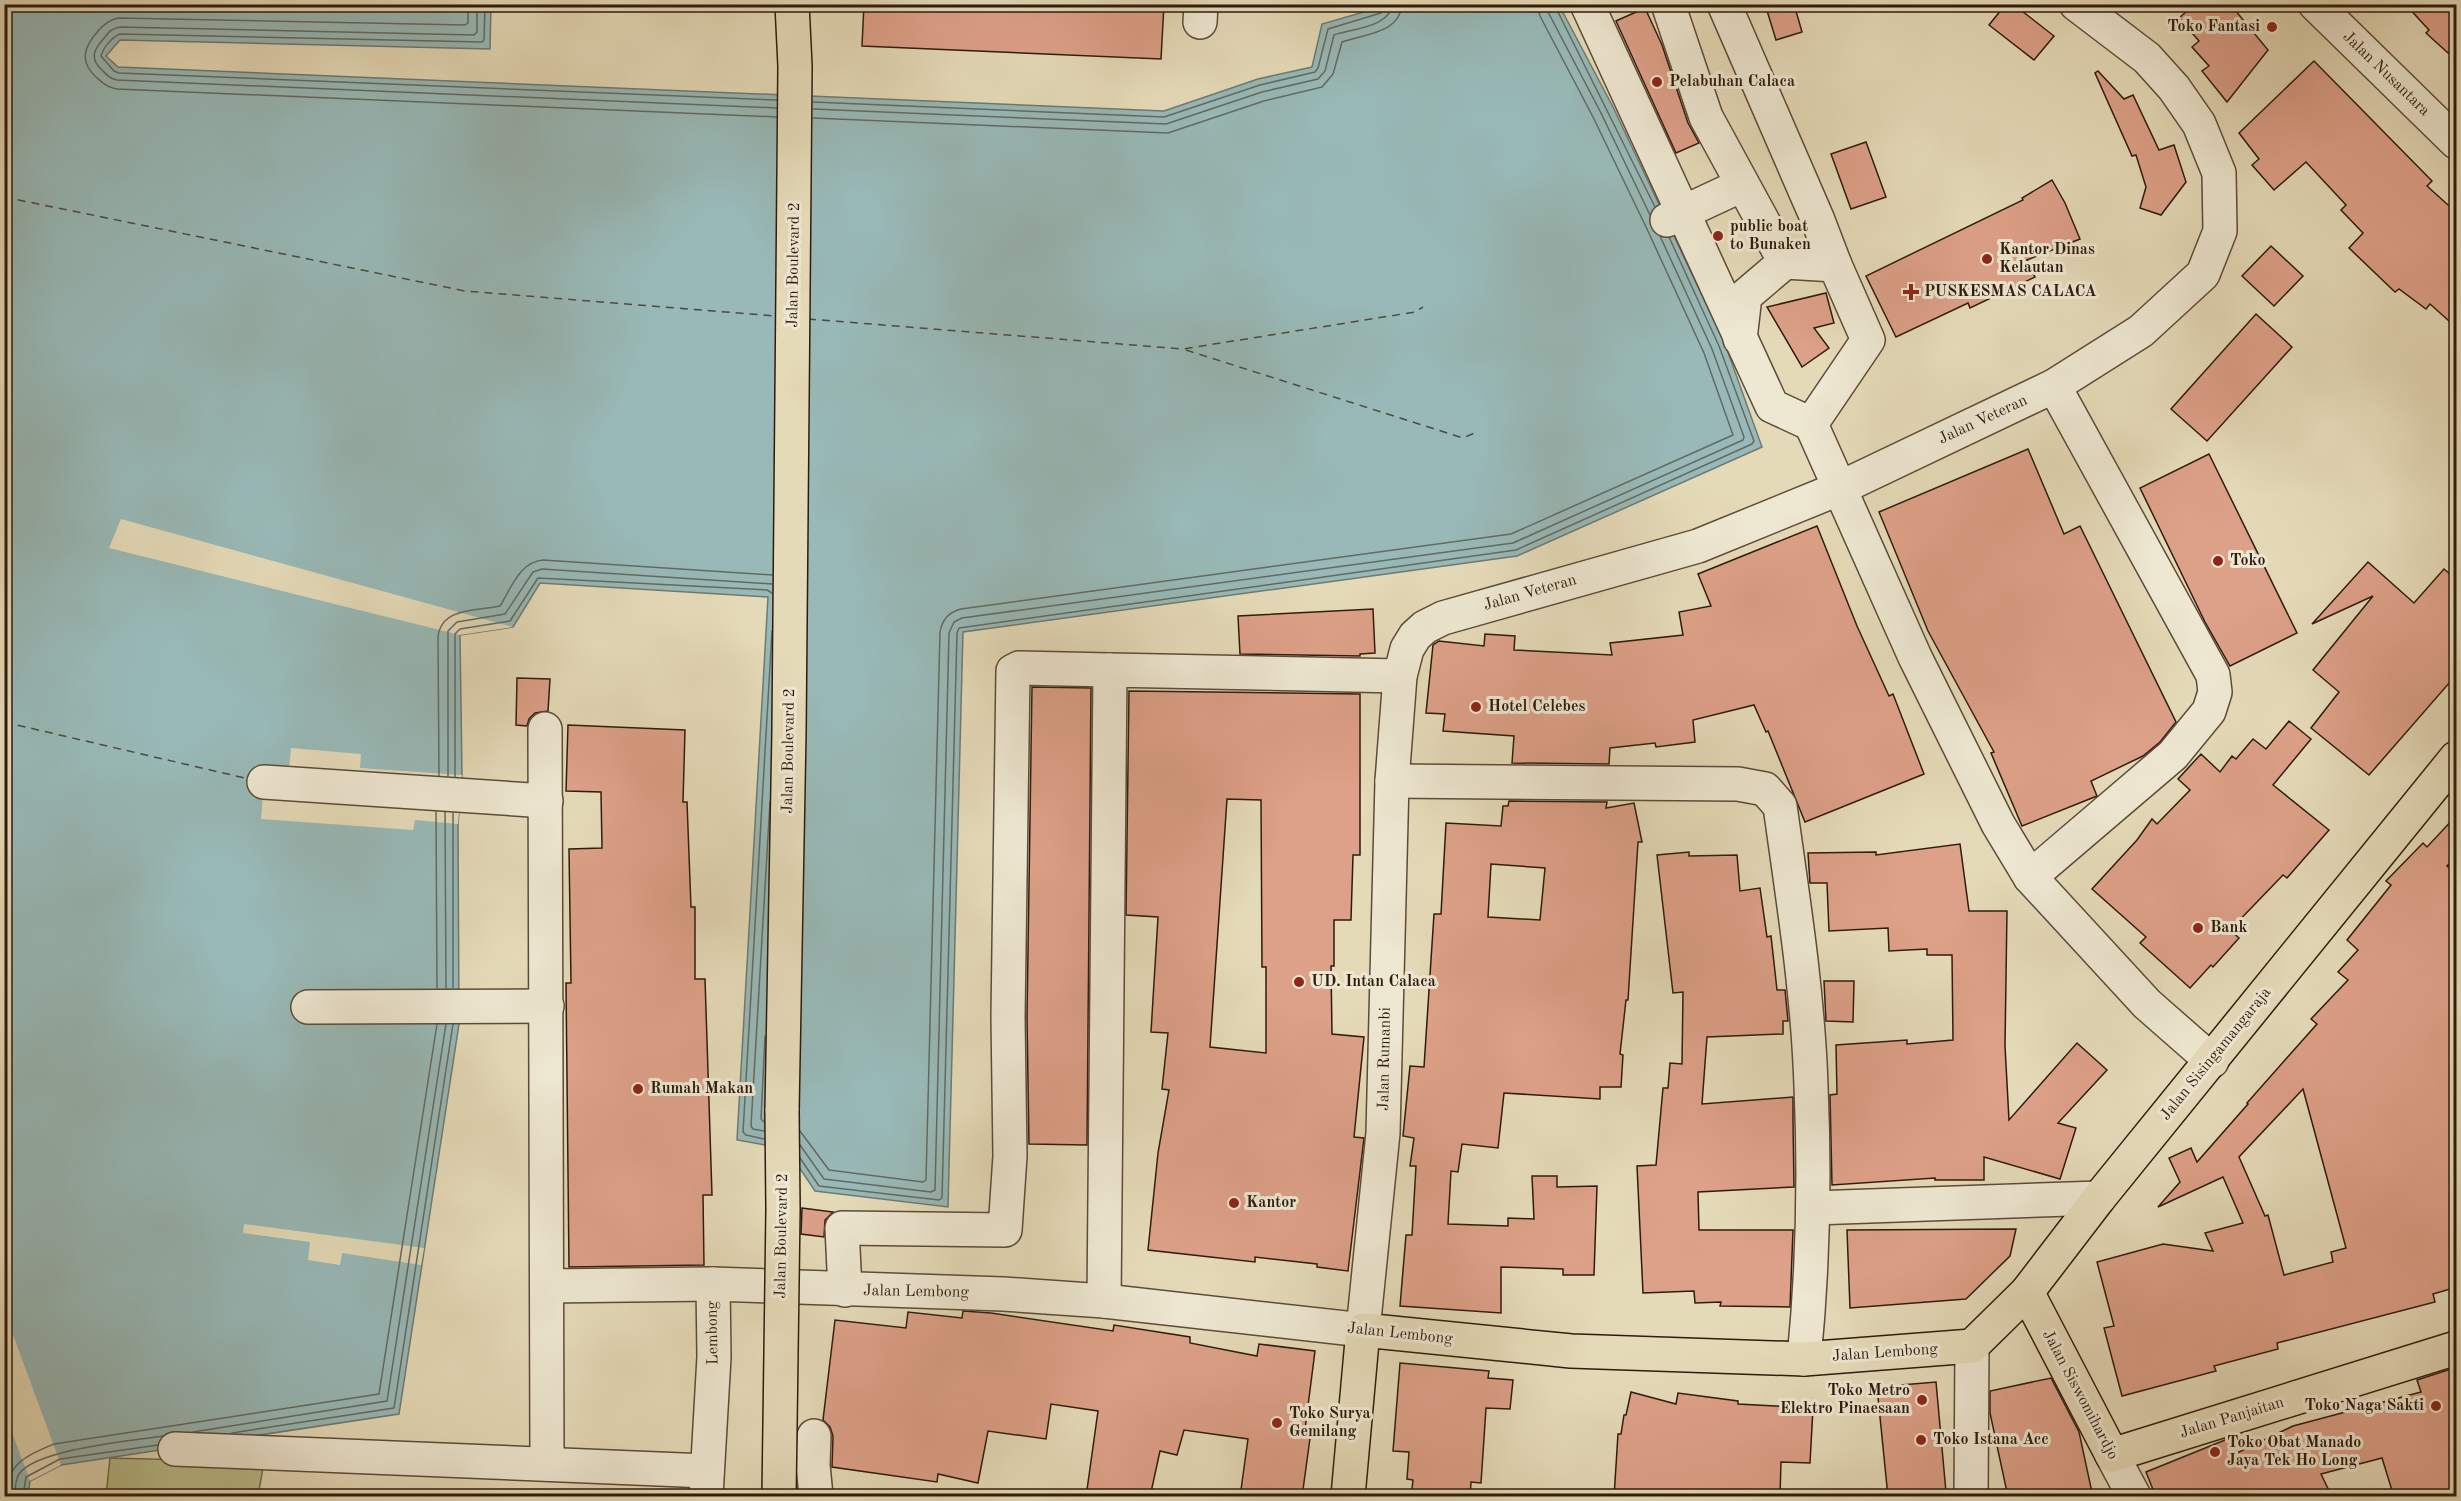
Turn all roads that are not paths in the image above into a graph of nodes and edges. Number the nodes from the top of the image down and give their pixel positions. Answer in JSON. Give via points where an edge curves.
{"nodes":[{"id":1,"x":792,"y":4,"type":"edge"},
{"id":2,"x":1587,"y":4,"type":"edge"},
{"id":3,"x":1668,"y":4,"type":"edge"},
{"id":4,"x":1724,"y":4,"type":"edge"},
{"id":5,"x":2076,"y":4,"type":"edge"},
{"id":6,"x":2315,"y":4,"type":"edge"},
{"id":7,"x":2457,"y":142,"type":"edge"},
{"id":8,"x":1742,"y":185,"type":"junction"},
{"id":9,"x":1675,"y":216,"type":"junction"},
{"id":10,"x":1785,"y":262,"type":"junction"},
{"id":11,"x":1834,"y":265,"type":"junction"},
{"id":12,"x":1732,"y":342,"type":"junction"},
{"id":13,"x":2054,"y":386,"type":"junction"},
{"id":14,"x":1810,"y":424,"type":"junction"},
{"id":15,"x":1838,"y":489,"type":"junction"},
{"id":16,"x":1425,"y":627,"type":"joint"},
{"id":17,"x":1110,"y":670,"type":"junction"},
{"id":18,"x":1400,"y":676,"type":"junction"},
{"id":19,"x":545,"y":729,"type":"dead end"},
{"id":20,"x":2457,"y":758,"type":"edge"},
{"id":21,"x":1392,"y":781,"type":"junction"},
{"id":22,"x":264,"y":782,"type":"dead end"},
{"id":23,"x":546,"y":801,"type":"junction"},
{"id":24,"x":2030,"y":877,"type":"junction"},
{"id":25,"x":308,"y":1006,"type":"dead end"},
{"id":26,"x":547,"y":1006,"type":"junction"},
{"id":27,"x":2211,"y":1062,"type":"junction"},
{"id":28,"x":2099,"y":1198,"type":"junction"},
{"id":29,"x":1813,"y":1208,"type":"junction"},
{"id":30,"x":713,"y":1284,"type":"junction"},
{"id":31,"x":547,"y":1286,"type":"junction"},
{"id":32,"x":837,"y":1290,"type":"junction"},
{"id":33,"x":2026,"y":1292,"type":"junction"},
{"id":34,"x":1104,"y":1302,"type":"junction"},
{"id":35,"x":1363,"y":1330,"type":"junction"},
{"id":36,"x":1972,"y":1346,"type":"junction"},
{"id":37,"x":2457,"y":1348,"type":"edge"},
{"id":38,"x":1804,"y":1359,"type":"junction"},
{"id":39,"x":814,"y":1436,"type":"dead end"},
{"id":40,"x":175,"y":1449,"type":"dead end"},
{"id":41,"x":2112,"y":1455,"type":"junction"},
{"id":42,"x":547,"y":1464,"type":"junction"},
{"id":43,"x":706,"y":1484,"type":"edge"},
{"id":44,"x":1962,"y":1494,"type":"edge"},
{"id":45,"x":778,"y":1497,"type":"edge"},
{"id":46,"x":816,"y":1497,"type":"edge"},
{"id":47,"x":1347,"y":1497,"type":"edge"},
{"id":48,"x":2134,"y":1497,"type":"edge"}],
"edges":[{"from":1,"to":45,"type":"main road","name":"Jalan Boulevard 2","bridge":true,"via":[[795,90]]},
{"from":2,"to":9,"type":"street"},
{"from":3,"to":8,"type":"street","via":[[1706,117]]},
{"from":4,"to":11,"type":"street"},
{"from":5,"to":13,"type":"street","name":"Jalan Veteran","via":[[2147,58],[2199,124],[2219,173],[2220,231],[2203,274],[2141,331]]},
{"from":6,"to":7,"type":"street","name":"Jalan Nusantara"},
{"from":8,"to":9,"type":"street"},
{"from":8,"to":10,"type":"street"},
{"from":9,"to":12,"type":"street"},
{"from":10,"to":11,"type":"street"},
{"from":10,"to":12,"type":"street","via":[[1745,296]]},
{"from":11,"to":14,"type":"street","via":[[1868,340]]},
{"from":12,"to":14,"type":"street","via":[[1772,406]]},
{"from":13,"to":15,"type":"street","name":"Jalan Veteran"},
{"from":13,"to":24,"type":"street","via":[[2213,675],[2215,692],[2209,711],[2173,755]]},
{"from":14,"to":15,"type":"street"},
{"from":15,"to":16,"type":"street","name":"Jalan Veteran","via":[[1698,546],[1443,618]]},
{"from":15,"to":24,"type":"street","via":[[1961,752]]},
{"from":16,"to":18,"type":"street","name":"Jalan Rumanbi","via":[[1407,649]]},
{"from":17,"to":18,"type":"street"},
{"from":17,"to":32,"type":"street","via":[[1013,671],[1010,1156],[1005,1230],[842,1228]]},
{"from":17,"to":34,"type":"street"},
{"from":18,"to":21,"type":"street","name":"Jalan Rumanbi"},
{"from":19,"to":23,"type":"street"},
{"from":20,"to":27,"type":"main road","name":"Jalan Sisingamangaraja"},
{"from":21,"to":29,"type":"street","via":[[1738,784],[1766,789],[1780,806],[1806,1013]]},
{"from":21,"to":35,"type":"street","name":"Jalan Rumanbi","via":[[1383,1133]]},
{"from":22,"to":23,"type":"street"},
{"from":23,"to":26,"type":"street"},
{"from":24,"to":27,"type":"street","via":[[2147,1004]]},
{"from":25,"to":26,"type":"street"},
{"from":26,"to":31,"type":"street"},
{"from":27,"to":28,"type":"main road","name":"Jalan Sisingamangaraja"},
{"from":28,"to":29,"type":"street"},
{"from":28,"to":33,"type":"main road","name":"Jalan Sisingamangaraja"},
{"from":29,"to":38,"type":"street"},
{"from":30,"to":31,"type":"street"},
{"from":30,"to":32,"type":"street","name":"Lembong"},
{"from":30,"to":43,"type":"street","name":"Lembong","via":[[714,1357]]},
{"from":31,"to":42,"type":"street"},
{"from":32,"to":34,"type":"street","name":"Jalan Lembong","via":[[1003,1294]]},
{"from":33,"to":36,"type":"main road","name":"Jalan Sisingamangaraja"},
{"from":33,"to":41,"type":"main road","name":"Jalan Siswomihardjo"},
{"from":34,"to":35,"type":"street","name":"Jalan Lembong"},
{"from":35,"to":38,"type":"main road","name":"Jalan Lembong","via":[[1571,1351]]},
{"from":35,"to":47,"type":"main road","name":"Jalan Rumanbi"},
{"from":36,"to":38,"type":"main road","name":"Jalan Lembong"},
{"from":36,"to":44,"type":"street"},
{"from":37,"to":41,"type":"main road","name":"Jalan Panjaitan"},
{"from":39,"to":46,"type":"street"},
{"from":40,"to":42,"type":"street"},
{"from":41,"to":48,"type":"street","name":"Jalan Siswomihardjo"},
{"from":42,"to":43,"type":"street"}]}
